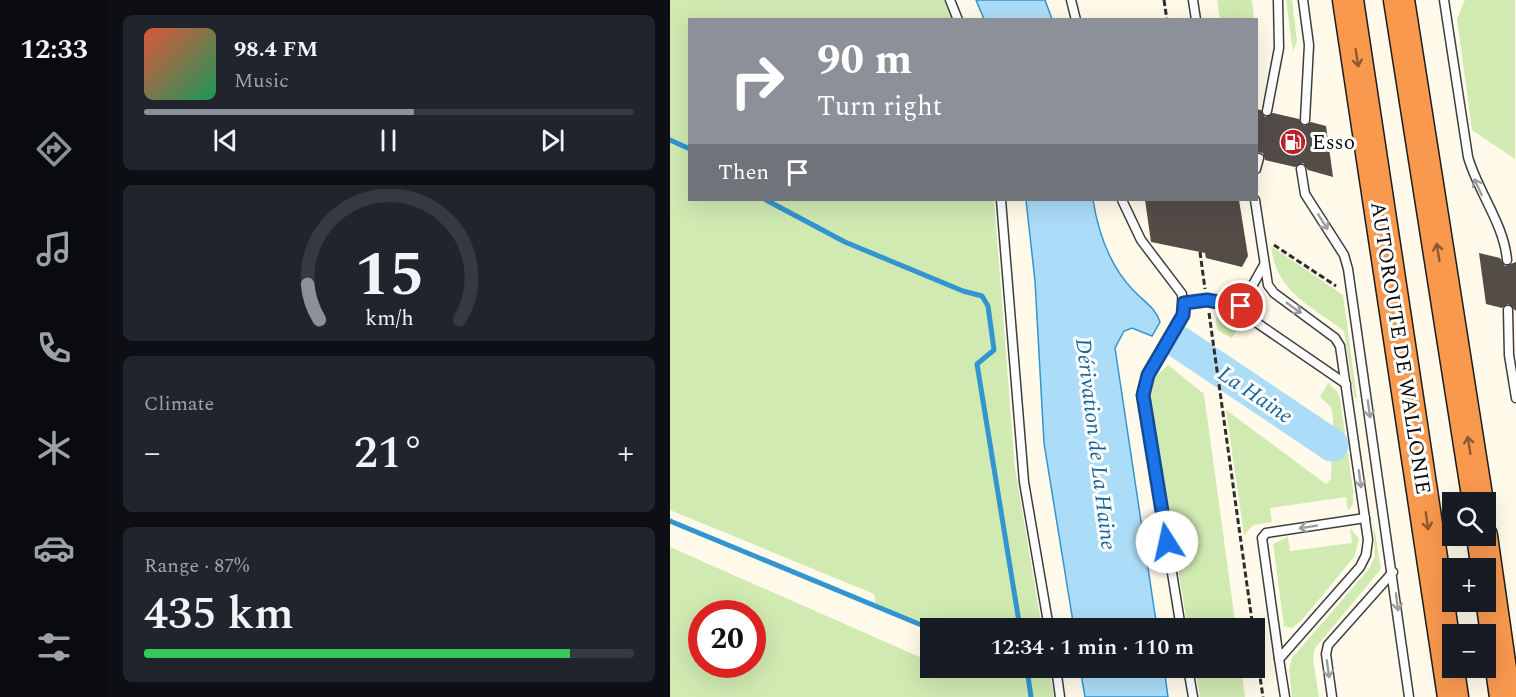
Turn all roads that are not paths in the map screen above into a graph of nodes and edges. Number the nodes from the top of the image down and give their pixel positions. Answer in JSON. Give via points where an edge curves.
{"nodes":[{"id":1,"x":950,"y":0,"type":"edge"},
{"id":2,"x":1071,"y":0,"type":"edge"},
{"id":3,"x":1193,"y":0,"type":"edge"},
{"id":4,"x":1278,"y":0,"type":"edge"},
{"id":5,"x":1303,"y":0,"type":"edge"},
{"id":6,"x":1348,"y":0,"type":"edge"},
{"id":7,"x":1399,"y":0,"type":"edge"},
{"id":8,"x":1445,"y":0,"type":"edge"},
{"id":9,"x":957,"y":18,"type":"edge"},
{"id":10,"x":1076,"y":18,"type":"edge"},
{"id":11,"x":1196,"y":18,"type":"edge"},
{"id":12,"x":1267,"y":111,"type":"dead end"},
{"id":13,"x":1304,"y":120,"type":"dead end"},
{"id":14,"x":1301,"y":169,"type":"dead end"},
{"id":15,"x":1001,"y":201,"type":"edge"},
{"id":16,"x":1122,"y":201,"type":"edge"},
{"id":17,"x":1255,"y":201,"type":"edge"},
{"id":18,"x":1507,"y":260,"type":"dead end"},
{"id":19,"x":1264,"y":264,"type":"junction"},
{"id":20,"x":1184,"y":303,"type":"junction"},
{"id":21,"x":1241,"y":306,"type":"junction"},
{"id":22,"x":1508,"y":310,"type":"dead end"},
{"id":23,"x":1346,"y":384,"type":"junction"},
{"id":24,"x":1516,"y":398,"type":"edge"},
{"id":25,"x":1476,"y":492,"type":"edge"},
{"id":26,"x":1365,"y":518,"type":"junction"},
{"id":27,"x":1483,"y":546,"type":"edge"},
{"id":28,"x":1393,"y":572,"type":"junction"},
{"id":29,"x":1047,"y":618,"type":"edge"},
{"id":30,"x":1179,"y":618,"type":"edge"},
{"id":31,"x":1279,"y":658,"type":"junction"},
{"id":32,"x":1057,"y":678,"type":"edge"},
{"id":33,"x":1190,"y":678,"type":"edge"},
{"id":34,"x":1060,"y":697,"type":"edge"},
{"id":35,"x":1193,"y":697,"type":"edge"},
{"id":36,"x":1285,"y":697,"type":"edge"},
{"id":37,"x":1332,"y":697,"type":"edge"},
{"id":38,"x":1409,"y":697,"type":"edge"},
{"id":39,"x":1453,"y":697,"type":"edge"},
{"id":40,"x":1505,"y":697,"type":"edge"}],
"edges":[{"from":1,"to":9,"type":"lane"},
{"from":2,"to":10,"type":"lane"},
{"from":3,"to":11,"type":"lane"},
{"from":4,"to":12,"type":"lane","via":[[1279,48]]},
{"from":5,"to":13,"type":"lane","via":[[1309,45]]},
{"from":6,"to":39,"type":"highway","name":"AUTOROUTE DE WALLONIE","one_way":true},
{"from":25,"to":7,"type":"highway","one_way":true},
{"from":18,"to":8,"type":"lane","one_way":true,"via":[[1506,246],[1468,157]]},
{"from":14,"to":28,"type":"lane","one_way":true,"via":[[1305,194],[1344,255],[1348,269]]},
{"from":15,"to":29,"type":"lane","via":[[1024,482]]},
{"from":16,"to":20,"type":"lane","via":[[1141,240],[1182,294]]},
{"from":17,"to":19,"type":"lane"},
{"from":19,"to":21,"type":"lane"},
{"from":19,"to":23,"type":"lane","one_way":true,"via":[[1268,285],[1274,293],[1335,338],[1340,346]]},
{"from":20,"to":21,"type":"lane","via":[[1207,300]]},
{"from":20,"to":30,"type":"lane","via":[[1183,315],[1148,375],[1143,395]]},
{"from":21,"to":23,"type":"lane","via":[[1244,314]]},
{"from":22,"to":24,"type":"lane","via":[[1509,355]]},
{"from":23,"to":26,"type":"lane","one_way":true},
{"from":26,"to":31,"type":"lane","via":[[1368,540],[1360,567]]},
{"from":26,"to":31,"type":"lane","one_way":true,"via":[[1266,533],[1262,538]]},
{"from":27,"to":40,"type":"highway"},
{"from":28,"to":37,"type":"lane","one_way":true,"via":[[1328,645]]},
{"from":28,"to":38,"type":"lane","one_way":true},
{"from":31,"to":36,"type":"lane"},
{"from":32,"to":34,"type":"lane"},
{"from":33,"to":35,"type":"lane"}]}
